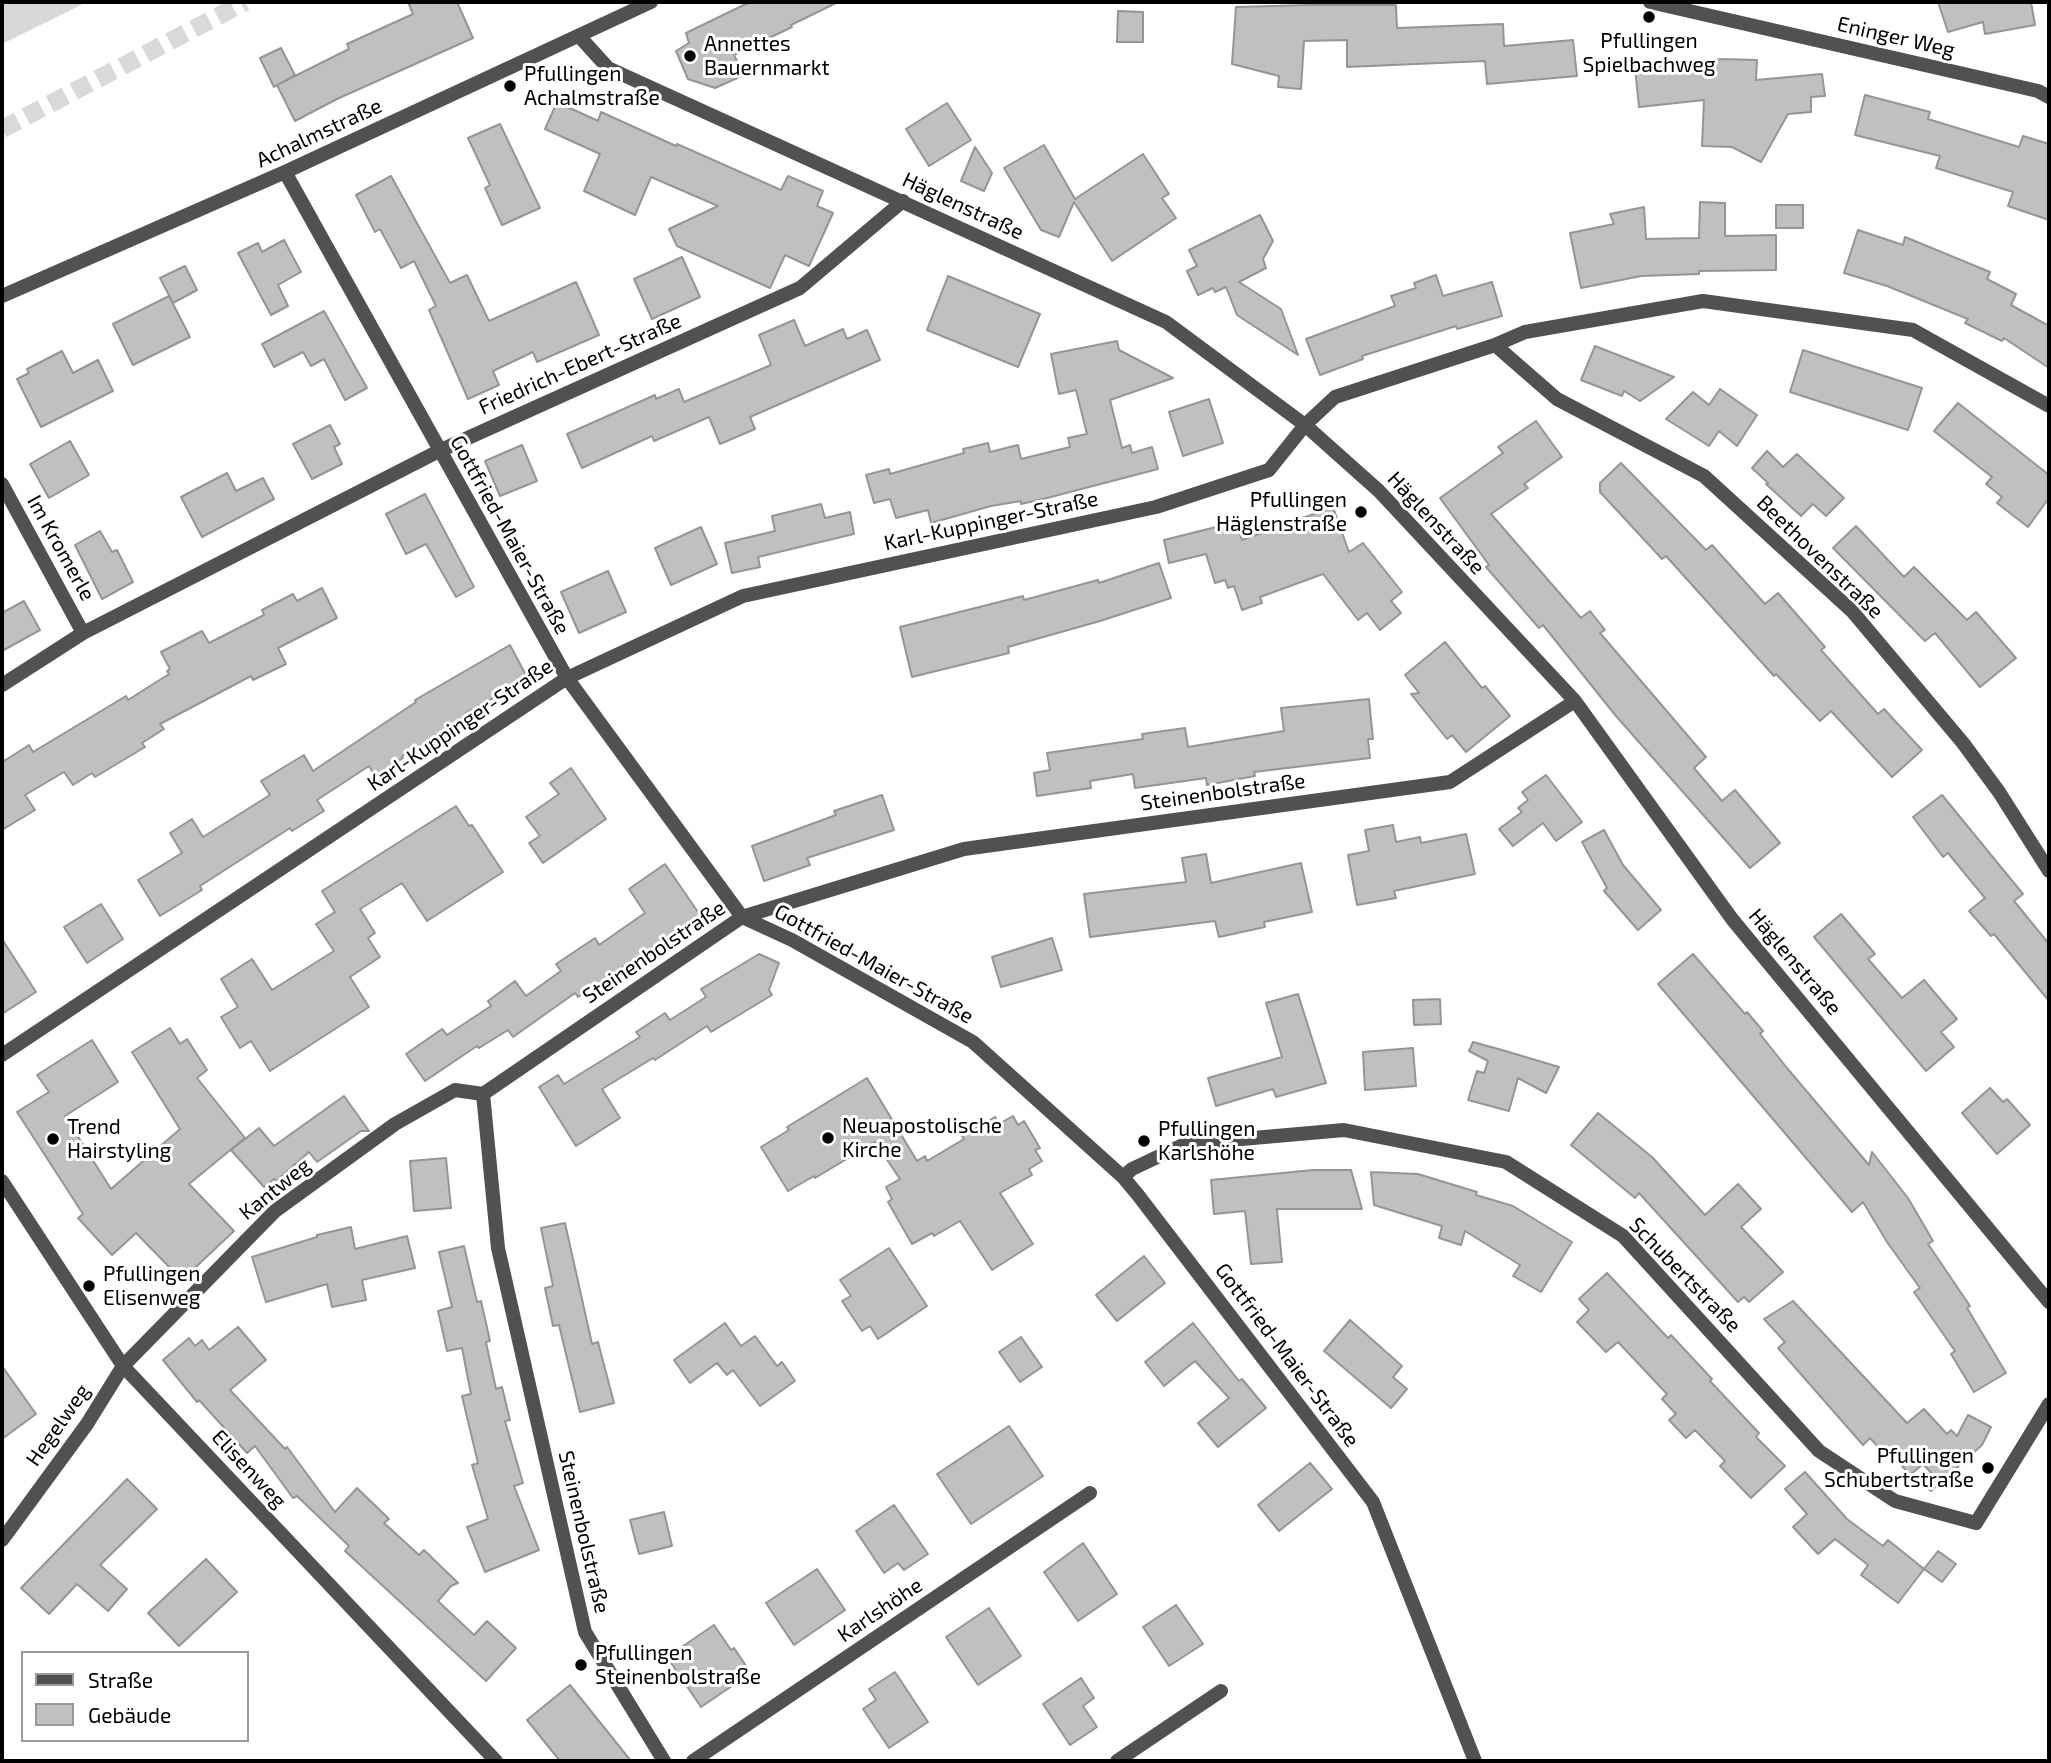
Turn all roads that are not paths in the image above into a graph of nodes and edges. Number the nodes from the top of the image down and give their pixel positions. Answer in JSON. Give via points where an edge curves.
{"nodes":[{"id":1,"x":651,"y":2,"type":"edge"},
{"id":2,"x":1650,"y":2,"type":"edge"},
{"id":3,"x":579,"y":36,"type":"junction"},
{"id":4,"x":2046,"y":92,"type":"edge"},
{"id":5,"x":285,"y":172,"type":"junction"},
{"id":6,"x":903,"y":201,"type":"junction"},
{"id":7,"x":2,"y":296,"type":"edge"},
{"id":8,"x":1495,"y":345,"type":"junction"},
{"id":9,"x":2049,"y":406,"type":"edge"},
{"id":10,"x":1305,"y":425,"type":"junction"},
{"id":11,"x":439,"y":451,"type":"junction"},
{"id":12,"x":2,"y":484,"type":"edge"},
{"id":13,"x":83,"y":633,"type":"junction"},
{"id":14,"x":567,"y":678,"type":"junction"},
{"id":15,"x":2,"y":685,"type":"edge"},
{"id":16,"x":1575,"y":701,"type":"junction"},
{"id":17,"x":2049,"y":871,"type":"edge"},
{"id":18,"x":742,"y":917,"type":"junction"},
{"id":19,"x":2,"y":1055,"type":"edge"},
{"id":20,"x":484,"y":1094,"type":"junction"},
{"id":21,"x":1122,"y":1177,"type":"junction"},
{"id":22,"x":2,"y":1181,"type":"edge"},
{"id":23,"x":2049,"y":1302,"type":"edge"},
{"id":24,"x":123,"y":1366,"type":"junction"},
{"id":25,"x":2049,"y":1404,"type":"edge"},
{"id":26,"x":1090,"y":1493,"type":"dead end"},
{"id":27,"x":2,"y":1540,"type":"edge"},
{"id":28,"x":1221,"y":1691,"type":"dead end"},
{"id":29,"x":496,"y":1761,"type":"edge"},
{"id":30,"x":664,"y":1761,"type":"edge"},
{"id":31,"x":693,"y":1761,"type":"edge"},
{"id":32,"x":1117,"y":1761,"type":"edge"},
{"id":33,"x":1475,"y":1761,"type":"edge"}],
"edges":[{"from":1,"to":3,"type":"street","name":"Achalmstraße"},
{"from":2,"to":4,"type":"street","name":"Eninger Weg"},
{"from":3,"to":5,"type":"street","name":"Achalmstraße"},
{"from":3,"to":6,"type":"street","name":"Häglenstraße","via":[[608,68]]},
{"from":5,"to":7,"type":"street","name":"Achalmstraße"},
{"from":5,"to":11,"type":"street","name":"Gottfried-Maier-Straße"},
{"from":6,"to":10,"type":"street","name":"Häglenstraße","via":[[1166,322]]},
{"from":6,"to":11,"type":"street","name":"Friedrich-Ebert-Straße","via":[[800,288]]},
{"from":8,"to":9,"type":"street","name":"Karl-Kuppinger-Straße","via":[[1525,332],[1703,301],[1913,330]]},
{"from":8,"to":10,"type":"street","name":"Karl-Kuppinger-Straße","via":[[1335,397]]},
{"from":8,"to":17,"type":"street","name":"Beethovenstraße","via":[[1557,399],[1704,476],[1852,611],[1963,743]]},
{"from":10,"to":14,"type":"street","name":"Karl-Kuppinger-Straße","via":[[1269,470],[1156,506],[743,596]]},
{"from":10,"to":16,"type":"street","name":"Häglenstraße","via":[[1379,491]]},
{"from":11,"to":13,"type":"street","name":"Friedrich-Ebert-Straße"},
{"from":11,"to":14,"type":"street","name":"Gottfried-Maier-Straße"},
{"from":12,"to":13,"type":"street","name":"Im Kromerle"},
{"from":13,"to":15,"type":"street","name":"Friedrich-Ebert-Straße"},
{"from":14,"to":18,"type":"street","name":"Gottfried-Maier-Straße"},
{"from":14,"to":19,"type":"street","name":"Karl-Kuppinger-Straße"},
{"from":16,"to":18,"type":"street","name":"Steinenbolstraße","via":[[1450,782],[964,849]]},
{"from":16,"to":23,"type":"street","name":"Häglenstraße","via":[[1732,919]]},
{"from":18,"to":20,"type":"street","name":"Steinenbolstraße"},
{"from":18,"to":21,"type":"street","name":"Gottfried-Maier-Straße","via":[[792,940],[973,1042]]},
{"from":20,"to":24,"type":"street","name":"Kantweg","via":[[455,1090],[395,1124],[275,1211]]},
{"from":20,"to":30,"type":"street","name":"Steinenbolstraße","via":[[498,1248],[585,1632]]},
{"from":21,"to":25,"type":"street","name":"Schubertstraße","via":[[1185,1144],[1344,1130],[1506,1162],[1623,1236],[1819,1451],[1895,1501],[1976,1523]]},
{"from":21,"to":33,"type":"street","name":"Gottfried-Maier-Straße","via":[[1373,1502]]},
{"from":22,"to":24,"type":"street","name":"Elisenweg"},
{"from":24,"to":27,"type":"street","name":"Hegelweg","via":[[87,1424]]},
{"from":24,"to":29,"type":"street","name":"Elisenweg"},
{"from":26,"to":31,"type":"street","name":"Karlshöhe"},
{"from":28,"to":32,"type":"street"}]}
